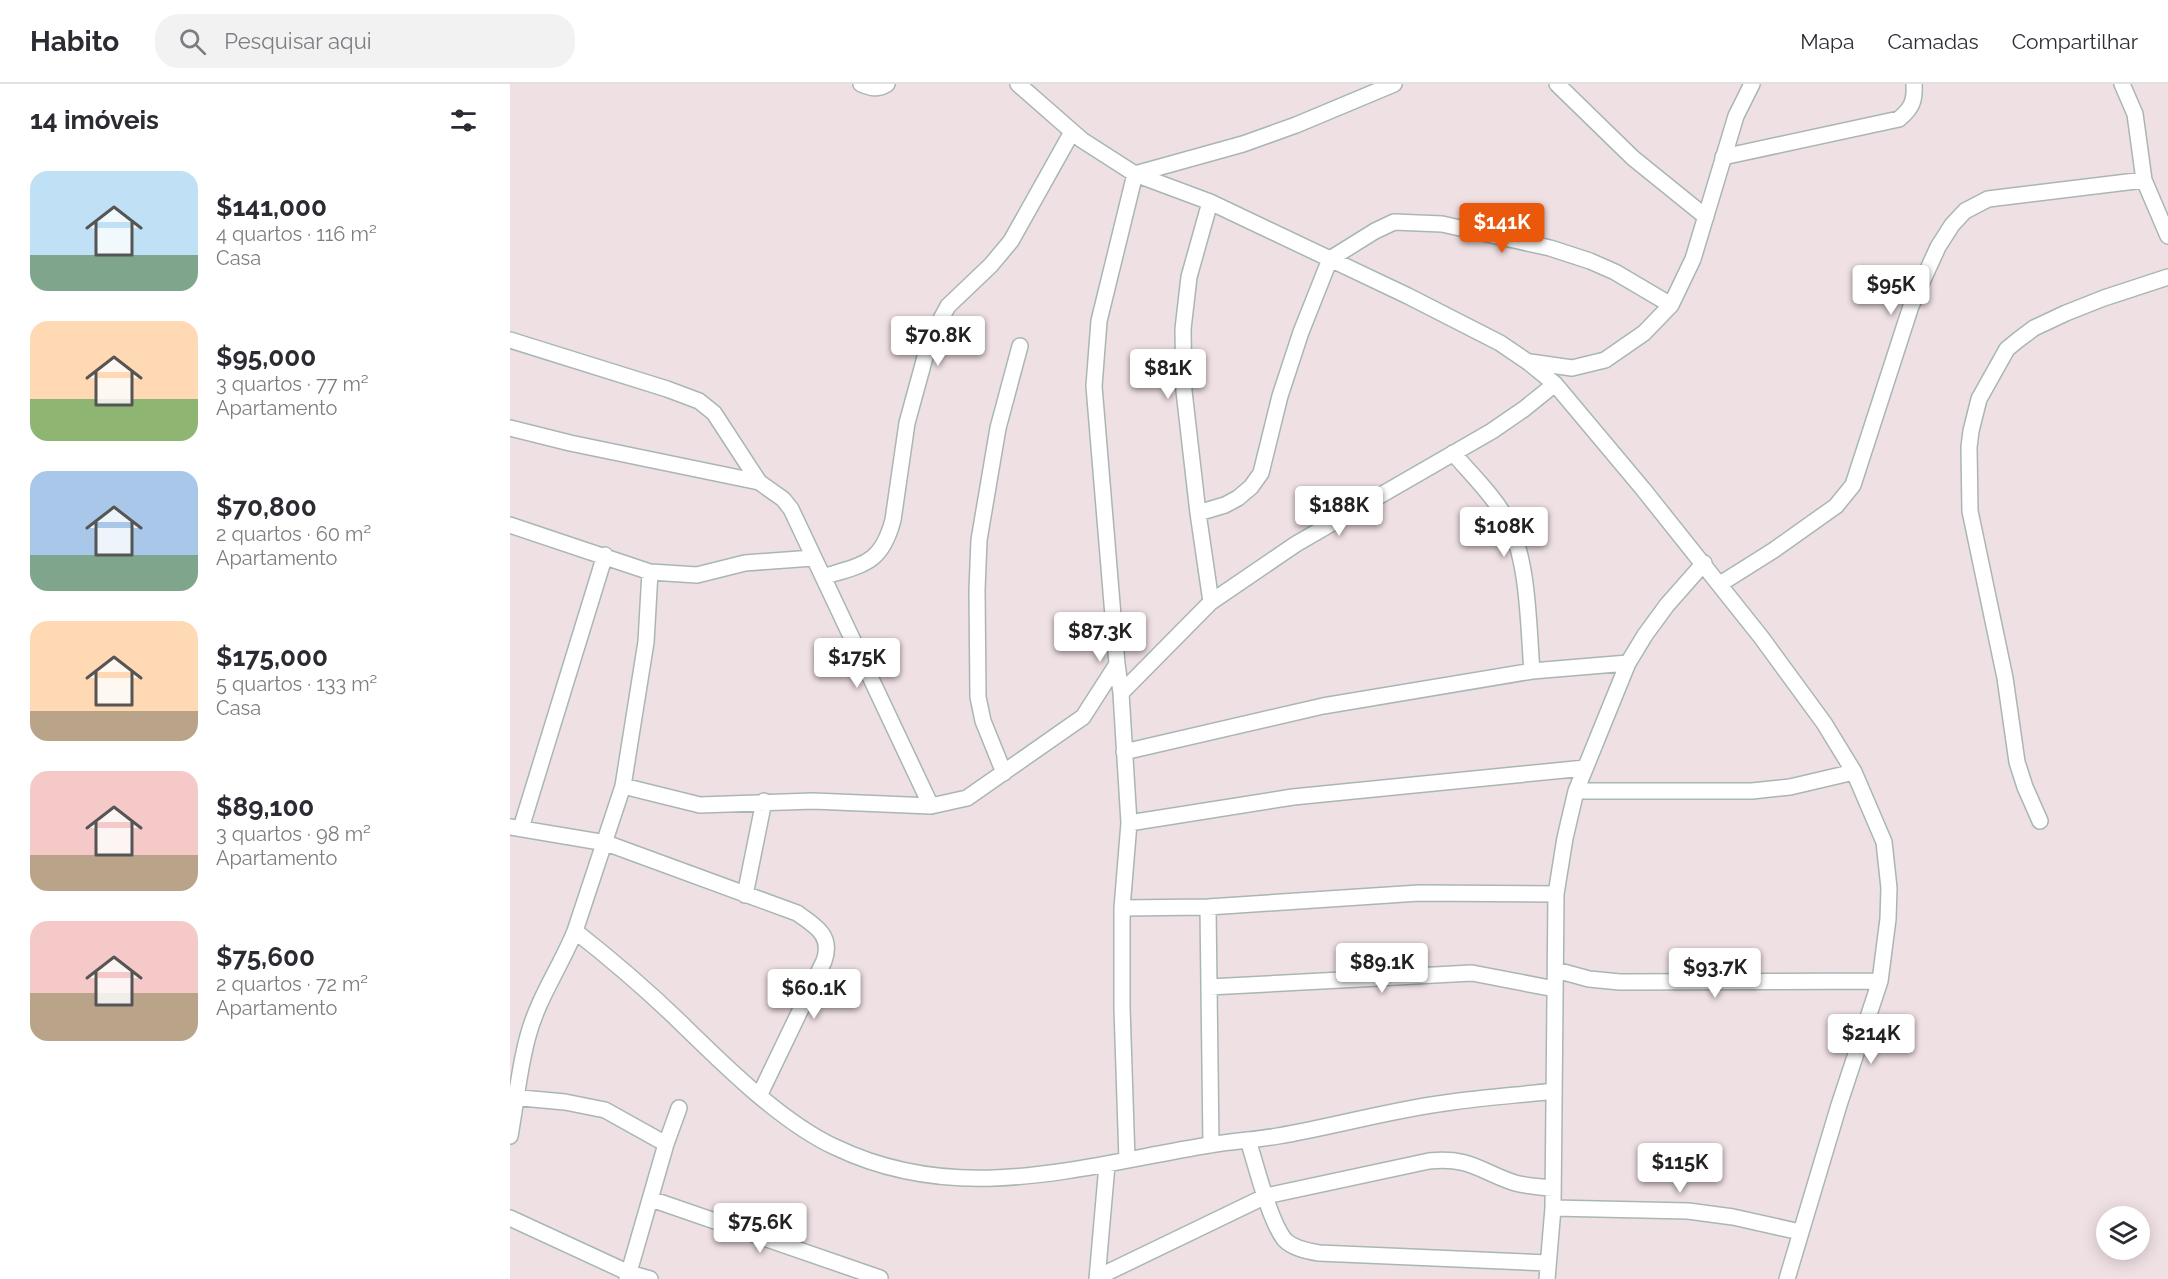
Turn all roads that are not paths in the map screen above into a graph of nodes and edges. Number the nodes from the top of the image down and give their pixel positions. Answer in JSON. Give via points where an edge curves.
{"nodes":[{"id":1,"x":861,"y":84,"type":"edge"},
{"id":2,"x":887,"y":84,"type":"edge"},
{"id":3,"x":1018,"y":84,"type":"edge"},
{"id":4,"x":1394,"y":84,"type":"edge"},
{"id":5,"x":1557,"y":84,"type":"edge"},
{"id":6,"x":1752,"y":84,"type":"edge"},
{"id":7,"x":1914,"y":84,"type":"edge"},
{"id":8,"x":2121,"y":84,"type":"edge"},
{"id":9,"x":1072,"y":132,"type":"junction"},
{"id":10,"x":1723,"y":156,"type":"junction"},
{"id":11,"x":1135,"y":174,"type":"junction"},
{"id":12,"x":2144,"y":180,"type":"junction"},
{"id":13,"x":1210,"y":202,"type":"junction"},
{"id":14,"x":1706,"y":217,"type":"junction"},
{"id":15,"x":2168,"y":236,"type":"edge"},
{"id":16,"x":1330,"y":259,"type":"junction"},
{"id":17,"x":2168,"y":277,"type":"edge"},
{"id":18,"x":1671,"y":305,"type":"junction"},
{"id":19,"x":510,"y":340,"type":"edge"},
{"id":20,"x":1020,"y":346,"type":"dead end"},
{"id":21,"x":1528,"y":362,"type":"junction"},
{"id":22,"x":1556,"y":384,"type":"junction"},
{"id":23,"x":510,"y":428,"type":"edge"},
{"id":24,"x":1453,"y":453,"type":"junction"},
{"id":25,"x":759,"y":482,"type":"junction"},
{"id":26,"x":1198,"y":513,"type":"junction"},
{"id":27,"x":510,"y":525,"type":"edge"},
{"id":28,"x":605,"y":555,"type":"junction"},
{"id":29,"x":813,"y":558,"type":"junction"},
{"id":30,"x":1704,"y":563,"type":"junction"},
{"id":31,"x":650,"y":572,"type":"junction"},
{"id":32,"x":823,"y":577,"type":"junction"},
{"id":33,"x":1720,"y":584,"type":"junction"},
{"id":34,"x":1211,"y":602,"type":"junction"},
{"id":35,"x":1628,"y":663,"type":"junction"},
{"id":36,"x":1117,"y":664,"type":"junction"},
{"id":37,"x":1532,"y":671,"type":"junction"},
{"id":38,"x":1121,"y":693,"type":"junction"},
{"id":39,"x":1124,"y":752,"type":"junction"},
{"id":40,"x":1584,"y":768,"type":"junction"},
{"id":41,"x":1854,"y":772,"type":"junction"},
{"id":42,"x":1004,"y":773,"type":"junction"},
{"id":43,"x":623,"y":786,"type":"junction"},
{"id":44,"x":1576,"y":791,"type":"junction"},
{"id":45,"x":764,"y":801,"type":"junction"},
{"id":46,"x":931,"y":806,"type":"junction"},
{"id":47,"x":2040,"y":821,"type":"dead end"},
{"id":48,"x":1129,"y":823,"type":"junction"},
{"id":49,"x":516,"y":828,"type":"edge"},
{"id":50,"x":606,"y":843,"type":"junction"},
{"id":51,"x":1556,"y":894,"type":"junction"},
{"id":52,"x":745,"y":895,"type":"junction"},
{"id":53,"x":1208,"y":907,"type":"junction"},
{"id":54,"x":1122,"y":908,"type":"junction"},
{"id":55,"x":575,"y":931,"type":"junction"},
{"id":56,"x":1556,"y":970,"type":"junction"},
{"id":57,"x":1880,"y":981,"type":"junction"},
{"id":58,"x":1209,"y":987,"type":"junction"},
{"id":59,"x":1555,"y":989,"type":"junction"},
{"id":60,"x":1554,"y":1091,"type":"junction"},
{"id":61,"x":760,"y":1095,"type":"junction"},
{"id":62,"x":514,"y":1098,"type":"edge"},
{"id":63,"x":680,"y":1108,"type":"dead end"},
{"id":64,"x":510,"y":1136,"type":"edge"},
{"id":65,"x":1248,"y":1140,"type":"junction"},
{"id":66,"x":666,"y":1144,"type":"junction"},
{"id":67,"x":1211,"y":1145,"type":"junction"},
{"id":68,"x":1127,"y":1160,"type":"junction"},
{"id":69,"x":1107,"y":1165,"type":"junction"},
{"id":70,"x":1553,"y":1188,"type":"junction"},
{"id":71,"x":1266,"y":1196,"type":"junction"},
{"id":72,"x":651,"y":1199,"type":"junction"},
{"id":73,"x":1553,"y":1208,"type":"junction"},
{"id":74,"x":510,"y":1218,"type":"edge"},
{"id":75,"x":1800,"y":1232,"type":"junction"},
{"id":76,"x":1548,"y":1263,"type":"junction"},
{"id":77,"x":628,"y":1276,"type":"edge"},
{"id":78,"x":880,"y":1278,"type":"edge"},
{"id":79,"x":1097,"y":1278,"type":"edge"},
{"id":80,"x":650,"y":1279,"type":"edge"},
{"id":81,"x":1547,"y":1279,"type":"edge"},
{"id":82,"x":1787,"y":1279,"type":"edge"}],
"edges":[{"from":1,"to":2,"type":"street","via":[[870,88]]},
{"from":3,"to":9,"type":"street"},
{"from":4,"to":11,"type":"street","via":[[1243,144]]},
{"from":5,"to":14,"type":"street","via":[[1625,151]]},
{"from":6,"to":10,"type":"street"},
{"from":7,"to":10,"type":"street","via":[[1915,100],[1899,119]]},
{"from":8,"to":12,"type":"street","via":[[2135,114]]},
{"from":9,"to":11,"type":"street"},
{"from":9,"to":32,"type":"street","via":[[1011,241],[992,265],[948,306],[934,331],[907,423],[893,520],[881,550],[863,565]]},
{"from":10,"to":14,"type":"street"},
{"from":11,"to":13,"type":"street"},
{"from":11,"to":36,"type":"street","via":[[1099,321],[1094,386]]},
{"from":12,"to":15,"type":"street"},
{"from":12,"to":33,"type":"street","via":[[1988,199],[1965,211],[1938,247],[1911,306],[1853,485],[1836,506]]},
{"from":13,"to":16,"type":"street"},
{"from":13,"to":26,"type":"street","via":[[1189,277],[1183,329],[1184,391]]},
{"from":14,"to":18,"type":"street","via":[[1693,259]]},
{"from":16,"to":18,"type":"street","via":[[1394,222],[1442,224],[1590,261]]},
{"from":16,"to":21,"type":"street","via":[[1500,343]]},
{"from":16,"to":26,"type":"street","via":[[1280,396],[1261,473],[1238,498]]},
{"from":17,"to":47,"type":"street","via":[[2066,313],[2018,340],[2007,350],[1984,388],[1971,431],[1970,511],[2006,678],[2018,762]]},
{"from":18,"to":21,"type":"street","via":[[1644,333],[1605,360],[1572,368]]},
{"from":19,"to":25,"type":"street","via":[[699,401],[714,413]]},
{"from":20,"to":42,"type":"street","via":[[998,428],[979,540],[977,590],[978,697],[983,721]]},
{"from":21,"to":22,"type":"street"},
{"from":22,"to":24,"type":"street","via":[[1492,431]]},
{"from":22,"to":30,"type":"street"},
{"from":23,"to":25,"type":"street"},
{"from":24,"to":34,"type":"street","via":[[1296,544]]},
{"from":24,"to":37,"type":"street","via":[[1492,498],[1514,533],[1521,557]]},
{"from":25,"to":29,"type":"street","via":[[791,509]]},
{"from":26,"to":34,"type":"street"},
{"from":27,"to":28,"type":"street"},
{"from":28,"to":31,"type":"street"},
{"from":28,"to":49,"type":"street"},
{"from":29,"to":31,"type":"street","via":[[745,563],[697,575]]},
{"from":29,"to":32,"type":"street"},
{"from":30,"to":33,"type":"street"},
{"from":30,"to":35,"type":"street","via":[[1667,605]]},
{"from":31,"to":43,"type":"street","via":[[646,642]]},
{"from":32,"to":46,"type":"street"},
{"from":33,"to":41,"type":"street","via":[[1801,690]]},
{"from":34,"to":38,"type":"street"},
{"from":35,"to":37,"type":"street"},
{"from":35,"to":40,"type":"street"},
{"from":36,"to":38,"type":"street"},
{"from":36,"to":42,"type":"street","via":[[1083,717]]},
{"from":37,"to":39,"type":"street","via":[[1323,706]]},
{"from":38,"to":39,"type":"street"},
{"from":39,"to":48,"type":"street"},
{"from":40,"to":44,"type":"street"},
{"from":40,"to":48,"type":"street","via":[[1293,797]]},
{"from":41,"to":44,"type":"street","via":[[1790,787],[1752,791]]},
{"from":41,"to":57,"type":"street","via":[[1884,842],[1888,919]]},
{"from":42,"to":46,"type":"street","via":[[967,798]]},
{"from":43,"to":45,"type":"street","via":[[700,805]]},
{"from":43,"to":50,"type":"street"},
{"from":44,"to":51,"type":"street"},
{"from":45,"to":46,"type":"street"},
{"from":45,"to":52,"type":"street"},
{"from":48,"to":54,"type":"street"},
{"from":49,"to":50,"type":"street"},
{"from":50,"to":52,"type":"street"},
{"from":50,"to":55,"type":"street"},
{"from":51,"to":53,"type":"street","via":[[1419,893]]},
{"from":51,"to":56,"type":"street"},
{"from":52,"to":61,"type":"street","via":[[797,913],[814,924],[821,931],[827,951]]},
{"from":53,"to":54,"type":"street"},
{"from":53,"to":58,"type":"street"},
{"from":54,"to":68,"type":"street"},
{"from":55,"to":61,"type":"street","via":[[624,970]]},
{"from":55,"to":62,"type":"street","via":[[528,1036]]},
{"from":56,"to":57,"type":"street","via":[[1620,982]]},
{"from":56,"to":59,"type":"street"},
{"from":57,"to":75,"type":"street"},
{"from":58,"to":59,"type":"street","via":[[1472,973]]},
{"from":58,"to":67,"type":"street"},
{"from":59,"to":60,"type":"street"},
{"from":60,"to":65,"type":"street","via":[[1451,1102]]},
{"from":60,"to":70,"type":"street"},
{"from":61,"to":69,"type":"street","via":[[834,1147],[894,1169],[982,1179]]},
{"from":62,"to":64,"type":"street"},
{"from":62,"to":66,"type":"street","via":[[605,1110]]},
{"from":63,"to":66,"type":"street"},
{"from":65,"to":67,"type":"street"},
{"from":65,"to":71,"type":"street"},
{"from":66,"to":72,"type":"street"},
{"from":67,"to":68,"type":"street"},
{"from":68,"to":69,"type":"street"},
{"from":69,"to":79,"type":"street"},
{"from":70,"to":71,"type":"street","via":[[1515,1183],[1465,1161],[1449,1159]]},
{"from":70,"to":73,"type":"street"},
{"from":71,"to":76,"type":"street","via":[[1285,1239],[1307,1251]]},
{"from":71,"to":79,"type":"street"},
{"from":72,"to":77,"type":"street"},
{"from":72,"to":78,"type":"street"},
{"from":73,"to":75,"type":"street","via":[[1689,1211]]},
{"from":73,"to":76,"type":"street"},
{"from":74,"to":77,"type":"street"},
{"from":75,"to":82,"type":"street"},
{"from":76,"to":81,"type":"street"},
{"from":77,"to":80,"type":"street"}]}
